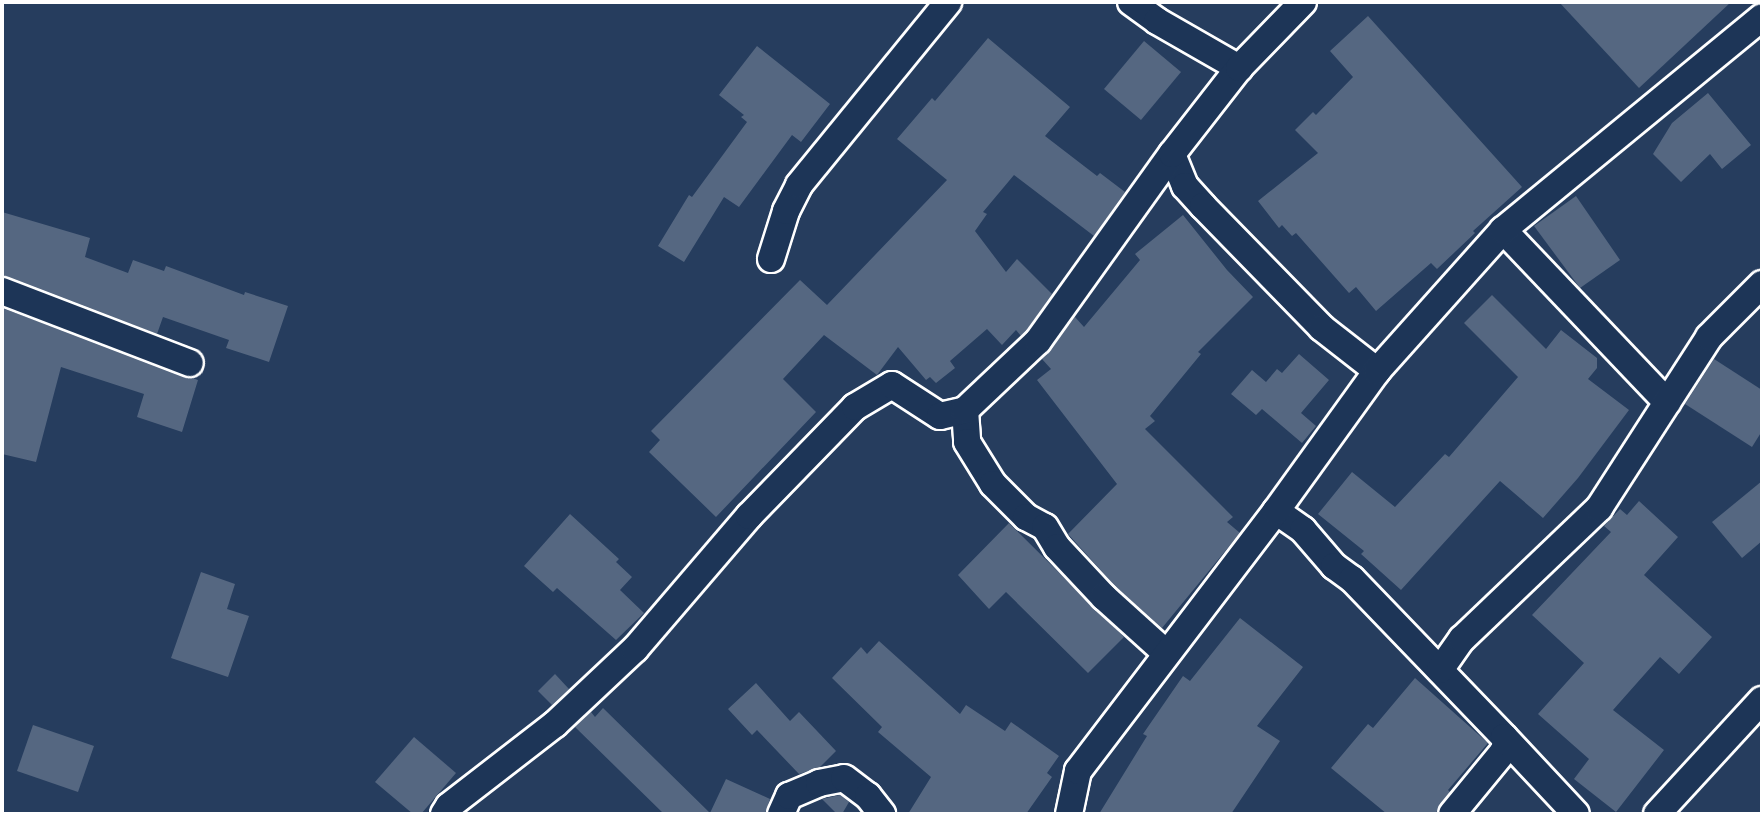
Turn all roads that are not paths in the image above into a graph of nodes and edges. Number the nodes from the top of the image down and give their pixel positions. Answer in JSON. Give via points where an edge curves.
{"nodes":[{"id":1,"x":948,"y":2,"type":"edge"},
{"id":2,"x":1131,"y":2,"type":"edge"},
{"id":3,"x":1303,"y":2,"type":"edge"},
{"id":4,"x":1762,"y":17,"type":"edge"},
{"id":5,"x":1239,"y":68,"type":"junction"},
{"id":6,"x":1172,"y":154,"type":"junction"},
{"id":7,"x":1503,"y":230,"type":"junction"},
{"id":8,"x":771,"y":259,"type":"dead end"},
{"id":9,"x":1762,"y":284,"type":"edge"},
{"id":10,"x":2,"y":291,"type":"edge"},
{"id":11,"x":190,"y":363,"type":"dead end"},
{"id":12,"x":1377,"y":371,"type":"junction"},
{"id":13,"x":1667,"y":402,"type":"junction"},
{"id":14,"x":965,"y":410,"type":"junction"},
{"id":15,"x":1276,"y":511,"type":"junction"},
{"id":16,"x":1166,"y":653,"type":"junction"},
{"id":17,"x":1440,"y":670,"type":"junction"},
{"id":18,"x":1762,"y":700,"type":"edge"},
{"id":19,"x":1504,"y":737,"type":"junction"},
{"id":20,"x":444,"y":814,"type":"edge"},
{"id":21,"x":781,"y":814,"type":"edge"},
{"id":22,"x":883,"y":814,"type":"edge"},
{"id":23,"x":1069,"y":814,"type":"edge"},
{"id":24,"x":1452,"y":814,"type":"edge"},
{"id":25,"x":1576,"y":814,"type":"edge"},
{"id":26,"x":1657,"y":814,"type":"edge"}],
"edges":[{"from":1,"to":8,"type":"street","via":[[799,185]]},
{"from":2,"to":5,"type":"street"},
{"from":3,"to":5,"type":"street"},
{"from":4,"to":7,"type":"street"},
{"from":5,"to":6,"type":"street"},
{"from":6,"to":12,"type":"street","via":[[1185,186],[1203,206],[1322,328]]},
{"from":6,"to":14,"type":"street","via":[[1038,341]]},
{"from":7,"to":12,"type":"street"},
{"from":7,"to":13,"type":"street"},
{"from":9,"to":13,"type":"street","via":[[1709,337]]},
{"from":10,"to":11,"type":"street"},
{"from":12,"to":15,"type":"street"},
{"from":13,"to":17,"type":"street","via":[[1599,508],[1462,639]]},
{"from":14,"to":16,"type":"street","via":[[967,442],[993,484],[1026,517],[1045,527],[1057,547],[1104,597]]},
{"from":14,"to":20,"type":"street","via":[[940,416],[892,385],[855,407],[749,516],[635,649],[555,724]]},
{"from":15,"to":16,"type":"street"},
{"from":15,"to":17,"type":"street","via":[[1303,530]]},
{"from":16,"to":23,"type":"street","via":[[1078,771]]},
{"from":17,"to":19,"type":"street"},
{"from":18,"to":26,"type":"street"},
{"from":19,"to":24,"type":"street","via":[[1503,752]]},
{"from":19,"to":25,"type":"street"},
{"from":21,"to":22,"type":"street","via":[[789,796],[844,778]]}]}
